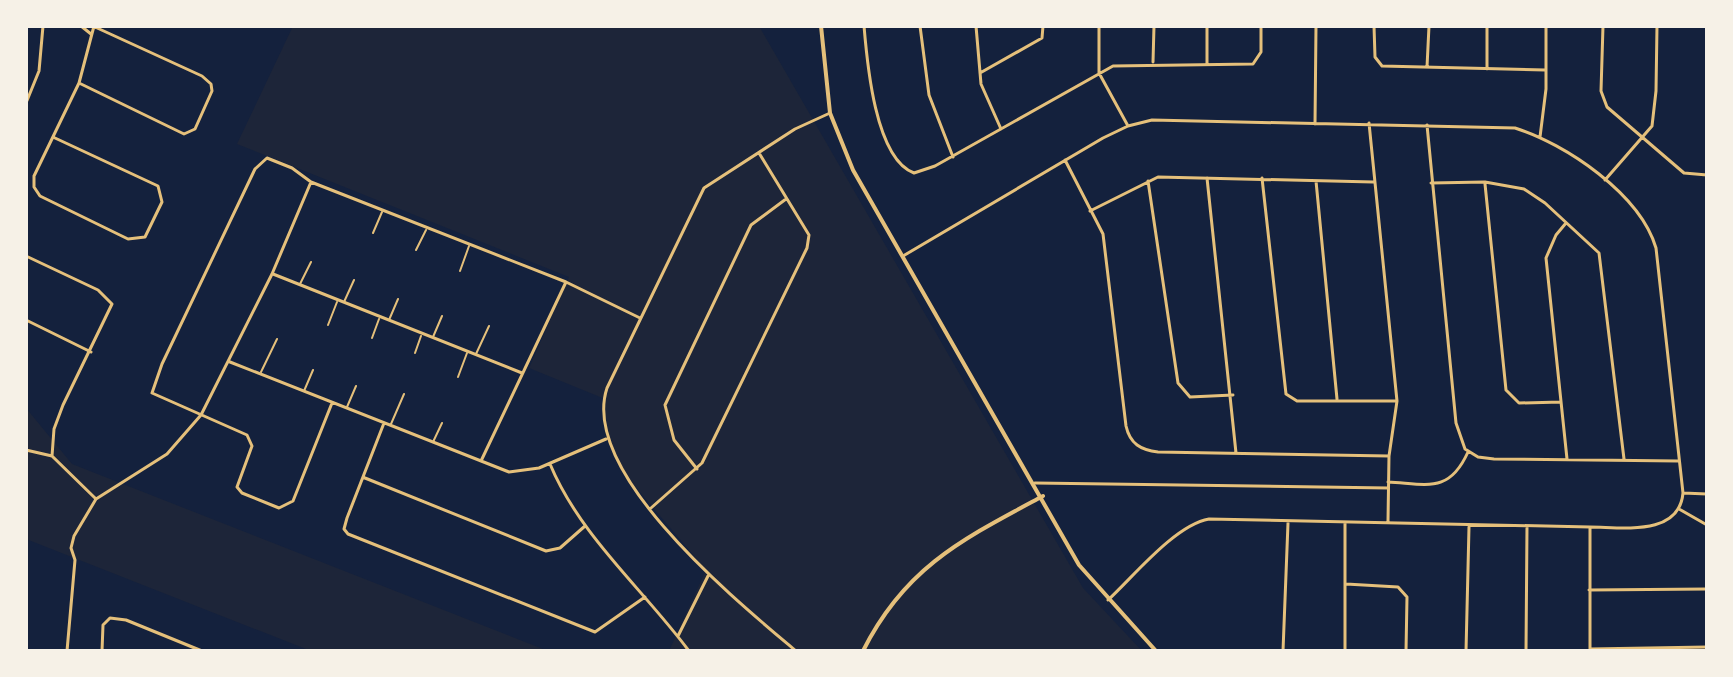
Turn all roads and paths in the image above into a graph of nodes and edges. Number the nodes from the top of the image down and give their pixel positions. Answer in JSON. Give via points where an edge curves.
{"nodes":[{"id":1,"x":43,"y":26,"type":"edge"},
{"id":2,"x":81,"y":26,"type":"edge"},
{"id":3,"x":94,"y":26,"type":"edge"},
{"id":4,"x":821,"y":26,"type":"edge"},
{"id":5,"x":864,"y":26,"type":"edge"},
{"id":6,"x":920,"y":26,"type":"edge"},
{"id":7,"x":976,"y":26,"type":"edge"},
{"id":8,"x":1043,"y":26,"type":"edge"},
{"id":9,"x":1099,"y":26,"type":"edge"},
{"id":10,"x":1154,"y":26,"type":"edge"},
{"id":11,"x":1207,"y":26,"type":"edge"},
{"id":12,"x":1261,"y":26,"type":"edge"},
{"id":13,"x":1316,"y":26,"type":"edge"},
{"id":14,"x":1374,"y":26,"type":"edge"},
{"id":15,"x":1429,"y":26,"type":"edge"},
{"id":16,"x":1487,"y":26,"type":"edge"},
{"id":17,"x":1546,"y":26,"type":"edge"},
{"id":18,"x":1603,"y":26,"type":"edge"},
{"id":19,"x":1657,"y":26,"type":"edge"},
{"id":20,"x":91,"y":34,"type":"junction"},
{"id":21,"x":1153,"y":63,"type":"junction"},
{"id":22,"x":1207,"y":63,"type":"junction"},
{"id":23,"x":1427,"y":67,"type":"junction"},
{"id":24,"x":1487,"y":69,"type":"junction"},
{"id":25,"x":1545,"y":70,"type":"junction"},
{"id":26,"x":980,"y":73,"type":"junction"},
{"id":27,"x":1099,"y":73,"type":"junction"},
{"id":28,"x":79,"y":83,"type":"junction"},
{"id":29,"x":26,"y":103,"type":"edge"},
{"id":30,"x":830,"y":113,"type":"junction"},
{"id":31,"x":1369,"y":123,"type":"junction"},
{"id":32,"x":1315,"y":124,"type":"junction"},
{"id":33,"x":1427,"y":125,"type":"junction"},
{"id":34,"x":1128,"y":126,"type":"junction"},
{"id":35,"x":1001,"y":129,"type":"junction"},
{"id":36,"x":1540,"y":137,"type":"junction"},
{"id":37,"x":55,"y":138,"type":"junction"},
{"id":38,"x":1643,"y":140,"type":"junction"},
{"id":39,"x":759,"y":153,"type":"junction"},
{"id":40,"x":953,"y":157,"type":"junction"},
{"id":41,"x":1065,"y":160,"type":"junction"},
{"id":42,"x":1707,"y":175,"type":"edge"},
{"id":43,"x":1207,"y":178,"type":"junction"},
{"id":44,"x":1262,"y":178,"type":"junction"},
{"id":45,"x":1605,"y":180,"type":"junction"},
{"id":46,"x":1148,"y":181,"type":"junction"},
{"id":47,"x":1316,"y":181,"type":"junction"},
{"id":48,"x":311,"y":182,"type":"junction"},
{"id":49,"x":1373,"y":182,"type":"junction"},
{"id":50,"x":1485,"y":182,"type":"junction"},
{"id":51,"x":1430,"y":183,"type":"junction"},
{"id":52,"x":787,"y":199,"type":"junction"},
{"id":53,"x":1090,"y":211,"type":"junction"},
{"id":54,"x":382,"y":212,"type":"junction"},
{"id":55,"x":1566,"y":223,"type":"junction"},
{"id":56,"x":426,"y":229,"type":"junction"},
{"id":57,"x":373,"y":233,"type":"dead end"},
{"id":58,"x":469,"y":244,"type":"junction"},
{"id":59,"x":416,"y":250,"type":"dead end"},
{"id":60,"x":26,"y":256,"type":"edge"},
{"id":61,"x":903,"y":256,"type":"junction"},
{"id":62,"x":311,"y":262,"type":"dead end"},
{"id":63,"x":460,"y":271,"type":"dead end"},
{"id":64,"x":272,"y":274,"type":"junction"},
{"id":65,"x":354,"y":280,"type":"dead end"},
{"id":66,"x":566,"y":282,"type":"junction"},
{"id":67,"x":300,"y":285,"type":"junction"},
{"id":68,"x":398,"y":299,"type":"dead end"},
{"id":69,"x":337,"y":301,"type":"junction"},
{"id":70,"x":344,"y":303,"type":"junction"},
{"id":71,"x":442,"y":316,"type":"dead end"},
{"id":72,"x":380,"y":318,"type":"junction"},
{"id":73,"x":640,"y":318,"type":"junction"},
{"id":74,"x":26,"y":320,"type":"edge"},
{"id":75,"x":389,"y":321,"type":"junction"},
{"id":76,"x":328,"y":325,"type":"dead end"},
{"id":77,"x":489,"y":326,"type":"dead end"},
{"id":78,"x":422,"y":335,"type":"junction"},
{"id":79,"x":372,"y":338,"type":"dead end"},
{"id":80,"x":433,"y":338,"type":"junction"},
{"id":81,"x":277,"y":339,"type":"dead end"},
{"id":82,"x":91,"y":352,"type":"junction"},
{"id":83,"x":467,"y":352,"type":"junction"},
{"id":84,"x":415,"y":353,"type":"dead end"},
{"id":85,"x":476,"y":355,"type":"junction"},
{"id":86,"x":230,"y":362,"type":"junction"},
{"id":87,"x":313,"y":370,"type":"dead end"},
{"id":88,"x":261,"y":373,"type":"junction"},
{"id":89,"x":522,"y":373,"type":"junction"},
{"id":90,"x":458,"y":377,"type":"dead end"},
{"id":91,"x":356,"y":386,"type":"dead end"},
{"id":92,"x":303,"y":392,"type":"junction"},
{"id":93,"x":404,"y":394,"type":"dead end"},
{"id":94,"x":1233,"y":395,"type":"junction"},
{"id":95,"x":1337,"y":399,"type":"junction"},
{"id":96,"x":1397,"y":401,"type":"junction"},
{"id":97,"x":1561,"y":402,"type":"junction"},
{"id":98,"x":332,"y":403,"type":"junction"},
{"id":99,"x":347,"y":408,"type":"junction"},
{"id":100,"x":201,"y":415,"type":"junction"},
{"id":101,"x":384,"y":423,"type":"junction"},
{"id":102,"x":442,"y":423,"type":"dead end"},
{"id":103,"x":390,"y":426,"type":"junction"},
{"id":104,"x":607,"y":438,"type":"junction"},
{"id":105,"x":433,"y":443,"type":"junction"},
{"id":106,"x":26,"y":450,"type":"edge"},
{"id":107,"x":1468,"y":452,"type":"junction"},
{"id":108,"x":1236,"y":453,"type":"junction"},
{"id":109,"x":52,"y":456,"type":"junction"},
{"id":110,"x":1389,"y":456,"type":"junction"},
{"id":111,"x":1567,"y":459,"type":"junction"},
{"id":112,"x":1624,"y":459,"type":"junction"},
{"id":113,"x":481,"y":461,"type":"junction"},
{"id":114,"x":1678,"y":461,"type":"junction"},
{"id":115,"x":550,"y":464,"type":"junction"},
{"id":116,"x":697,"y":469,"type":"junction"},
{"id":117,"x":365,"y":478,"type":"junction"},
{"id":118,"x":1388,"y":482,"type":"junction"},
{"id":119,"x":1035,"y":483,"type":"junction"},
{"id":120,"x":1388,"y":488,"type":"junction"},
{"id":121,"x":1683,"y":493,"type":"junction"},
{"id":122,"x":1707,"y":494,"type":"edge"},
{"id":123,"x":1043,"y":496,"type":"junction"},
{"id":124,"x":96,"y":499,"type":"junction"},
{"id":125,"x":651,"y":508,"type":"junction"},
{"id":126,"x":1679,"y":509,"type":"junction"},
{"id":127,"x":1388,"y":521,"type":"junction"},
{"id":128,"x":1288,"y":523,"type":"junction"},
{"id":129,"x":1345,"y":523,"type":"junction"},
{"id":130,"x":1469,"y":525,"type":"junction"},
{"id":131,"x":1707,"y":525,"type":"edge"},
{"id":132,"x":585,"y":526,"type":"junction"},
{"id":133,"x":1527,"y":526,"type":"junction"},
{"id":134,"x":1590,"y":527,"type":"junction"},
{"id":135,"x":708,"y":576,"type":"junction"},
{"id":136,"x":1346,"y":584,"type":"junction"},
{"id":137,"x":1707,"y":589,"type":"edge"},
{"id":138,"x":1589,"y":590,"type":"junction"},
{"id":139,"x":645,"y":597,"type":"junction"},
{"id":140,"x":1108,"y":600,"type":"junction"},
{"id":141,"x":678,"y":636,"type":"junction"},
{"id":142,"x":1707,"y":647,"type":"edge"},
{"id":143,"x":1590,"y":650,"type":"edge"},
{"id":144,"x":67,"y":651,"type":"edge"},
{"id":145,"x":102,"y":651,"type":"edge"},
{"id":146,"x":202,"y":651,"type":"edge"},
{"id":147,"x":689,"y":651,"type":"edge"},
{"id":148,"x":796,"y":651,"type":"edge"},
{"id":149,"x":863,"y":651,"type":"edge"},
{"id":150,"x":1156,"y":651,"type":"edge"},
{"id":151,"x":1283,"y":651,"type":"edge"},
{"id":152,"x":1345,"y":651,"type":"edge"},
{"id":153,"x":1406,"y":651,"type":"edge"},
{"id":154,"x":1466,"y":651,"type":"edge"},
{"id":155,"x":1526,"y":651,"type":"edge"}],
"edges":[{"from":1,"to":29,"type":"street","via":[[39,71]]},
{"from":2,"to":20,"type":"street"},
{"from":3,"to":20,"type":"street"},
{"from":3,"to":28,"type":"street","via":[[202,76],[212,91],[195,129],[183,134]]},
{"from":4,"to":30,"type":"street"},
{"from":5,"to":40,"type":"street","via":[[873,102],[902,166],[918,172]]},
{"from":6,"to":40,"type":"street","via":[[929,95]]},
{"from":7,"to":26,"type":"street"},
{"from":8,"to":26,"type":"street","via":[[1042,38],[1033,45]]},
{"from":9,"to":27,"type":"street"},
{"from":10,"to":21,"type":"street"},
{"from":11,"to":22,"type":"street"},
{"from":12,"to":22,"type":"street","via":[[1261,52],[1255,63]]},
{"from":13,"to":32,"type":"street"},
{"from":14,"to":23,"type":"street","via":[[1379,65]]},
{"from":15,"to":23,"type":"street"},
{"from":16,"to":24,"type":"street"},
{"from":17,"to":25,"type":"street"},
{"from":18,"to":38,"type":"street","via":[[1601,95]]},
{"from":19,"to":38,"type":"street","via":[[1653,122]]},
{"from":20,"to":28,"type":"street"},
{"from":21,"to":22,"type":"street"},
{"from":21,"to":27,"type":"street","via":[[1129,63]]},
{"from":23,"to":24,"type":"street"},
{"from":24,"to":25,"type":"street"},
{"from":25,"to":36,"type":"street"},
{"from":26,"to":35,"type":"street"},
{"from":27,"to":34,"type":"street"},
{"from":27,"to":35,"type":"street"},
{"from":28,"to":37,"type":"street"},
{"from":30,"to":39,"type":"street"},
{"from":30,"to":61,"type":"street","via":[[853,170]]},
{"from":31,"to":32,"type":"street"},
{"from":31,"to":33,"type":"street"},
{"from":31,"to":49,"type":"street"},
{"from":32,"to":34,"type":"street","via":[[1178,120]]},
{"from":33,"to":36,"type":"street","via":[[1491,126]]},
{"from":33,"to":51,"type":"street"},
{"from":34,"to":41,"type":"street"},
{"from":35,"to":40,"type":"street"},
{"from":36,"to":45,"type":"street"},
{"from":37,"to":37,"type":"street","via":[[34,176],[38,193],[128,239],[145,237],[162,202],[158,186]]},
{"from":38,"to":42,"type":"street","via":[[1684,173]]},
{"from":38,"to":45,"type":"street"},
{"from":39,"to":52,"type":"street"},
{"from":39,"to":73,"type":"street","via":[[704,188]]},
{"from":41,"to":53,"type":"street"},
{"from":41,"to":61,"type":"street"},
{"from":43,"to":44,"type":"street"},
{"from":43,"to":46,"type":"street"},
{"from":43,"to":94,"type":"street"},
{"from":44,"to":47,"type":"street"},
{"from":44,"to":95,"type":"street","via":[[1283,386],[1297,401]]},
{"from":45,"to":114,"type":"street","via":[[1648,225],[1656,248]]},
{"from":46,"to":53,"type":"street"},
{"from":46,"to":94,"type":"street","via":[[1178,383],[1190,397]]},
{"from":47,"to":49,"type":"street"},
{"from":47,"to":95,"type":"street"},
{"from":48,"to":54,"type":"street"},
{"from":48,"to":64,"type":"street"},
{"from":48,"to":100,"type":"street","via":[[273,158],[260,161],[162,364],[152,388],[156,397]]},
{"from":49,"to":96,"type":"street"},
{"from":50,"to":51,"type":"street"},
{"from":50,"to":55,"type":"street","via":[[1524,189]]},
{"from":50,"to":97,"type":"street","via":[[1506,390],[1519,403]]},
{"from":51,"to":107,"type":"street","via":[[1456,423]]},
{"from":52,"to":116,"type":"street","via":[[809,235],[807,248]]},
{"from":52,"to":116,"type":"street","via":[[751,225],[665,405],[674,440]]},
{"from":53,"to":108,"type":"street","via":[[1107,252],[1128,435],[1148,451]]},
{"from":54,"to":56,"type":"street"},
{"from":54,"to":57,"type":"lane"},
{"from":55,"to":97,"type":"street","via":[[1546,258]]},
{"from":55,"to":112,"type":"street","via":[[1601,260]]},
{"from":56,"to":58,"type":"street"},
{"from":56,"to":59,"type":"lane"},
{"from":58,"to":63,"type":"lane"},
{"from":58,"to":66,"type":"street"},
{"from":60,"to":82,"type":"street","via":[[109,298],[111,311]]},
{"from":61,"to":119,"type":"street"},
{"from":62,"to":67,"type":"lane"},
{"from":64,"to":67,"type":"street"},
{"from":64,"to":86,"type":"street"},
{"from":65,"to":70,"type":"lane"},
{"from":66,"to":73,"type":"street"},
{"from":66,"to":89,"type":"street"},
{"from":67,"to":69,"type":"street"},
{"from":68,"to":75,"type":"lane"},
{"from":69,"to":70,"type":"street"},
{"from":69,"to":76,"type":"lane"},
{"from":70,"to":72,"type":"street"},
{"from":71,"to":80,"type":"lane"},
{"from":72,"to":75,"type":"street"},
{"from":72,"to":79,"type":"lane"},
{"from":73,"to":104,"type":"street","via":[[603,400]]},
{"from":74,"to":82,"type":"street"},
{"from":75,"to":78,"type":"street"},
{"from":77,"to":85,"type":"lane"},
{"from":78,"to":80,"type":"street"},
{"from":78,"to":84,"type":"lane"},
{"from":80,"to":83,"type":"street"},
{"from":81,"to":88,"type":"lane"},
{"from":82,"to":109,"type":"street","via":[[54,429]]},
{"from":83,"to":85,"type":"street"},
{"from":83,"to":90,"type":"lane"},
{"from":85,"to":89,"type":"street"},
{"from":86,"to":88,"type":"street"},
{"from":86,"to":100,"type":"street"},
{"from":87,"to":92,"type":"lane"},
{"from":88,"to":92,"type":"street"},
{"from":89,"to":113,"type":"street"},
{"from":91,"to":99,"type":"lane"},
{"from":92,"to":98,"type":"street"},
{"from":93,"to":103,"type":"lane"},
{"from":94,"to":108,"type":"street"},
{"from":95,"to":96,"type":"street"},
{"from":96,"to":110,"type":"street"},
{"from":97,"to":111,"type":"street"},
{"from":98,"to":99,"type":"street"},
{"from":98,"to":100,"type":"street","via":[[288,506],[276,507],[242,493],[238,482],[252,446],[249,438]]},
{"from":99,"to":101,"type":"street"},
{"from":100,"to":124,"type":"street","via":[[167,454]]},
{"from":101,"to":103,"type":"street"},
{"from":101,"to":117,"type":"street"},
{"from":102,"to":105,"type":"lane"},
{"from":103,"to":105,"type":"street"},
{"from":104,"to":115,"type":"street"},
{"from":104,"to":125,"type":"street","via":[[619,467]]},
{"from":105,"to":113,"type":"street"},
{"from":106,"to":109,"type":"street"},
{"from":107,"to":111,"type":"street","via":[[1494,459]]},
{"from":107,"to":118,"type":"street","via":[[1449,481]]},
{"from":108,"to":110,"type":"street"},
{"from":109,"to":124,"type":"street"},
{"from":110,"to":118,"type":"street"},
{"from":111,"to":112,"type":"street"},
{"from":112,"to":114,"type":"street"},
{"from":113,"to":115,"type":"street","via":[[517,473]]},
{"from":114,"to":121,"type":"street"},
{"from":115,"to":132,"type":"street"},
{"from":116,"to":125,"type":"street"},
{"from":117,"to":132,"type":"street","via":[[548,551],[560,548]]},
{"from":117,"to":139,"type":"street","via":[[344,529],[348,534],[592,632]]},
{"from":118,"to":120,"type":"street"},
{"from":119,"to":120,"type":"street"},
{"from":119,"to":123,"type":"street"},
{"from":120,"to":127,"type":"street"},
{"from":121,"to":122,"type":"street"},
{"from":121,"to":126,"type":"street"},
{"from":123,"to":140,"type":"street","via":[[1079,565]]},
{"from":123,"to":149,"type":"street","via":[[934,559],[900,590]]},
{"from":124,"to":144,"type":"street","via":[[71,548],[75,560]]},
{"from":125,"to":135,"type":"street"},
{"from":126,"to":131,"type":"street"},
{"from":126,"to":134,"type":"street","via":[[1653,526]]},
{"from":127,"to":129,"type":"street"},
{"from":127,"to":130,"type":"street"},
{"from":128,"to":129,"type":"street"},
{"from":128,"to":140,"type":"street","via":[[1196,522]]},
{"from":128,"to":151,"type":"street"},
{"from":129,"to":136,"type":"street"},
{"from":130,"to":133,"type":"street"},
{"from":130,"to":154,"type":"street"},
{"from":132,"to":139,"type":"street"},
{"from":133,"to":134,"type":"street"},
{"from":133,"to":155,"type":"street"},
{"from":134,"to":138,"type":"street"},
{"from":135,"to":141,"type":"street"},
{"from":135,"to":148,"type":"street"},
{"from":136,"to":152,"type":"street"},
{"from":136,"to":153,"type":"street","via":[[1404,591]]},
{"from":137,"to":138,"type":"street"},
{"from":138,"to":143,"type":"street"},
{"from":139,"to":141,"type":"street"},
{"from":140,"to":150,"type":"street"},
{"from":141,"to":147,"type":"street"},
{"from":142,"to":143,"type":"street"},
{"from":145,"to":146,"type":"street","via":[[103,625],[110,618]]}]}
